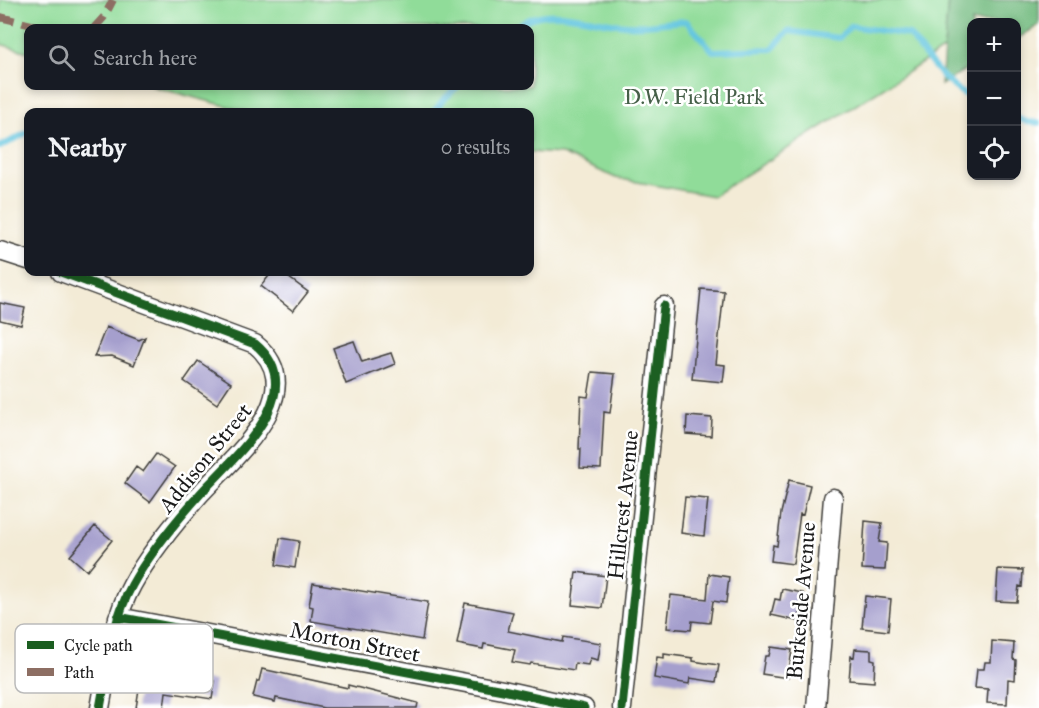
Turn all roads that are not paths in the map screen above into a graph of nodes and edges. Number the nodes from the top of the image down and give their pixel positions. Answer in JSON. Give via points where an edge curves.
{"nodes":[{"id":1,"x":0,"y":251,"type":"edge"},
{"id":2,"x":24,"y":259,"type":"edge"},
{"id":3,"x":72,"y":276,"type":"edge"},
{"id":4,"x":664,"y":306,"type":"dead end"},
{"id":5,"x":833,"y":498,"type":"dead end"},
{"id":6,"x":118,"y":617,"type":"junction"},
{"id":7,"x":117,"y":624,"type":"edge"},
{"id":8,"x":155,"y":624,"type":"edge"},
{"id":9,"x":213,"y":635,"type":"edge"},
{"id":10,"x":103,"y":693,"type":"edge"},
{"id":11,"x":100,"y":708,"type":"edge"},
{"id":12,"x":584,"y":708,"type":"edge"},
{"id":13,"x":622,"y":708,"type":"edge"},
{"id":14,"x":816,"y":708,"type":"edge"}],
"edges":[{"from":1,"to":2,"type":"street"},
{"from":3,"to":6,"type":"street","name":"Addison Street","via":[[255,344],[267,354],[277,376],[274,400],[261,425],[161,543],[124,598]]},
{"from":4,"to":13,"type":"street","name":"Hillcrest Avenue"},
{"from":5,"to":14,"type":"street","name":"Burkeside Avenue"},
{"from":6,"to":7,"type":"street","name":"Addison Street"},
{"from":6,"to":8,"type":"street","name":"Morton Street"},
{"from":9,"to":12,"type":"street","name":"Morton Street"},
{"from":10,"to":11,"type":"street","name":"Addison Street"}]}
